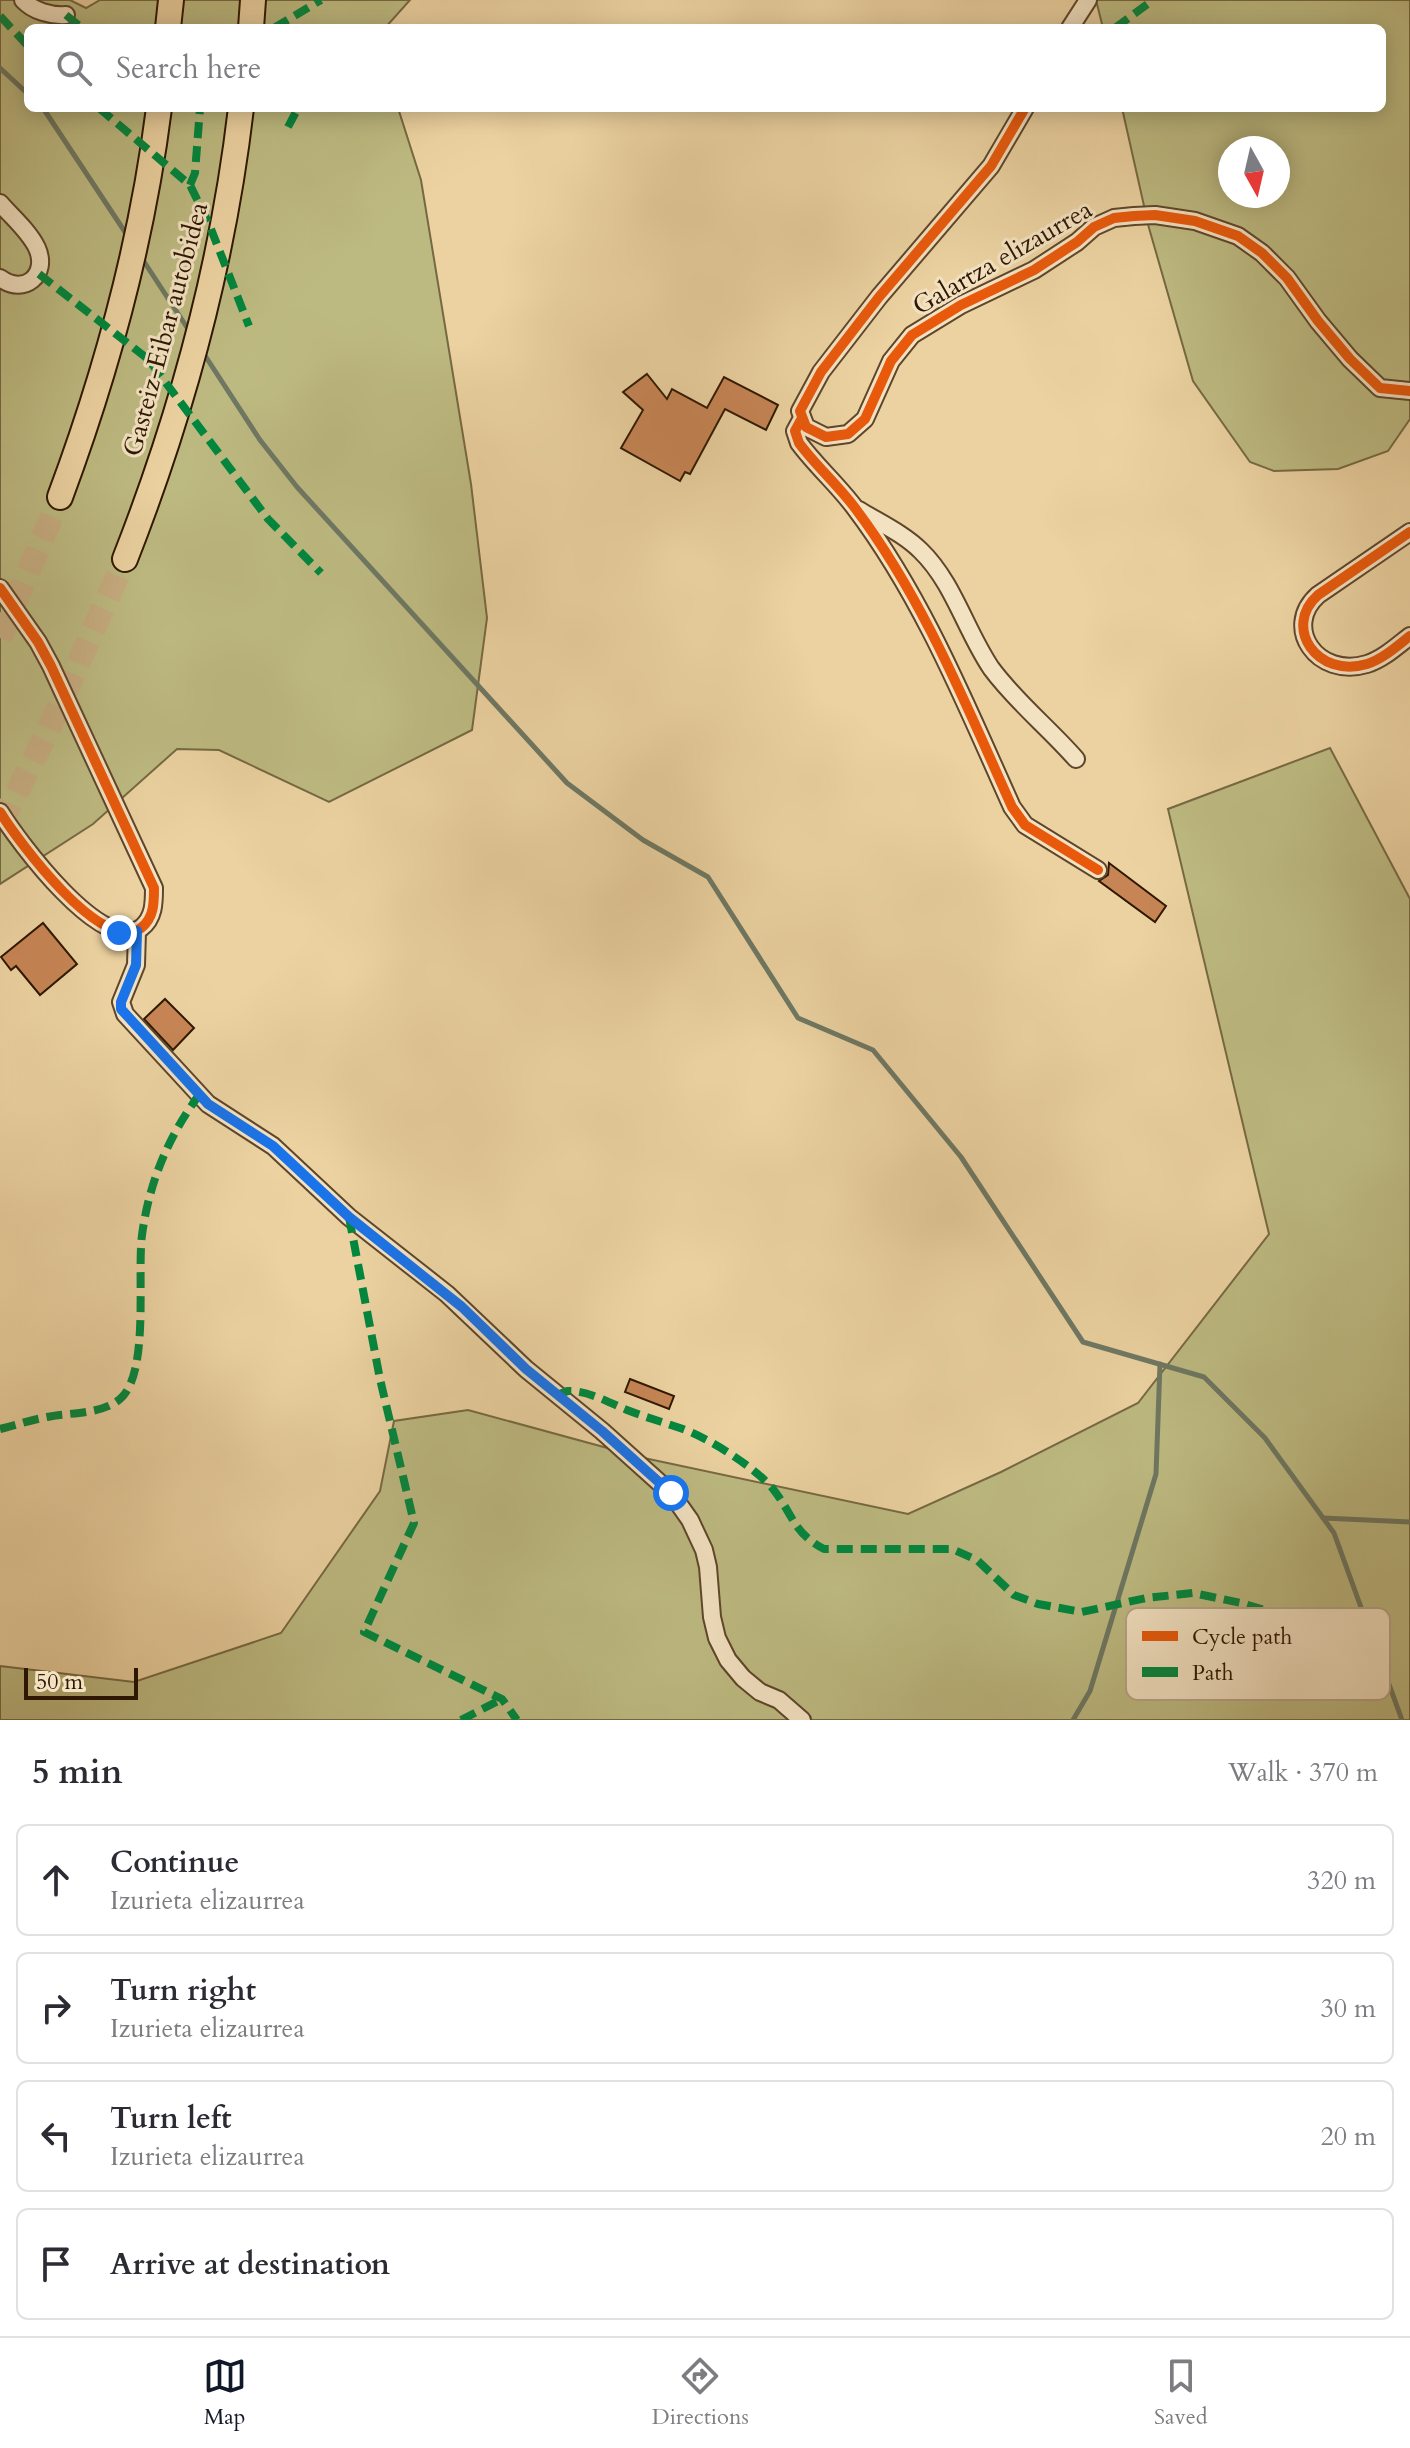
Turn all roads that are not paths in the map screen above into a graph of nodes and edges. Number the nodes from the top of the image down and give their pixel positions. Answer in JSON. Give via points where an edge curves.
{"nodes":[{"id":1,"x":23,"y":0,"type":"edge"},
{"id":2,"x":171,"y":0,"type":"edge"},
{"id":3,"x":253,"y":0,"type":"edge"},
{"id":4,"x":1088,"y":0,"type":"edge"},
{"id":5,"x":66,"y":15,"type":"dead end"},
{"id":6,"x":168,"y":24,"type":"edge"},
{"id":7,"x":251,"y":24,"type":"edge"},
{"id":8,"x":1073,"y":24,"type":"edge"},
{"id":9,"x":158,"y":112,"type":"edge"},
{"id":10,"x":241,"y":112,"type":"edge"},
{"id":11,"x":1023,"y":112,"type":"edge"},
{"id":12,"x":0,"y":203,"type":"edge"},
{"id":13,"x":0,"y":278,"type":"edge"},
{"id":14,"x":1410,"y":391,"type":"edge"},
{"id":15,"x":801,"y":420,"type":"junction"},
{"id":16,"x":60,"y":497,"type":"tunnel mouth"},
{"id":17,"x":854,"y":507,"type":"junction"},
{"id":18,"x":1410,"y":532,"type":"edge"},
{"id":19,"x":125,"y":559,"type":"tunnel mouth"},
{"id":20,"x":0,"y":588,"type":"edge"},
{"id":21,"x":1410,"y":636,"type":"edge"},
{"id":22,"x":1076,"y":759,"type":"dead end"},
{"id":23,"x":0,"y":812,"type":"edge"},
{"id":24,"x":1098,"y":870,"type":"dead end"},
{"id":25,"x":137,"y":931,"type":"junction"},
{"id":26,"x":802,"y":1720,"type":"edge"}],
"edges":[{"from":1,"to":5,"type":"street","via":[[54,16]]},
{"from":2,"to":6,"type":"highway"},
{"from":3,"to":7,"type":"highway"},
{"from":4,"to":8,"type":"street"},
{"from":9,"to":16,"type":"highway","name":"Gasteiz-Eibar autobidea","via":[[146,197],[109,357]]},
{"from":10,"to":19,"type":"highway","name":"Gasteiz-Eibar autobidea","via":[[205,311],[178,412]]},
{"from":11,"to":15,"type":"street","name":"Galartza elizaurrea","via":[[991,166],[821,372],[802,404]]},
{"from":12,"to":13,"type":"street","via":[[32,240],[42,262],[29,283],[19,286]]},
{"from":14,"to":15,"type":"street","name":"Galartza elizaurrea","via":[[1380,388],[1350,359],[1287,278],[1238,236],[1195,221],[1134,216],[1094,227],[1034,270],[912,335],[891,361],[865,419],[848,434],[826,437]]},
{"from":15,"to":17,"type":"street","via":[[795,431],[799,443]]},
{"from":17,"to":22,"type":"street","via":[[925,554],[991,668]]},
{"from":17,"to":24,"type":"street","via":[[919,610],[1012,807],[1025,825]]},
{"from":18,"to":21,"type":"street","via":[[1309,603],[1305,626],[1317,657],[1350,667],[1386,655]]},
{"from":20,"to":25,"type":"street","via":[[51,666],[154,888],[152,916]]},
{"from":23,"to":25,"type":"street","via":[[67,896],[92,918],[119,933]]},
{"from":25,"to":26,"type":"street","via":[[136,965],[121,1002],[125,1014],[208,1104],[282,1154],[671,1493],[704,1550],[712,1617],[728,1660],[760,1692]]}]}
